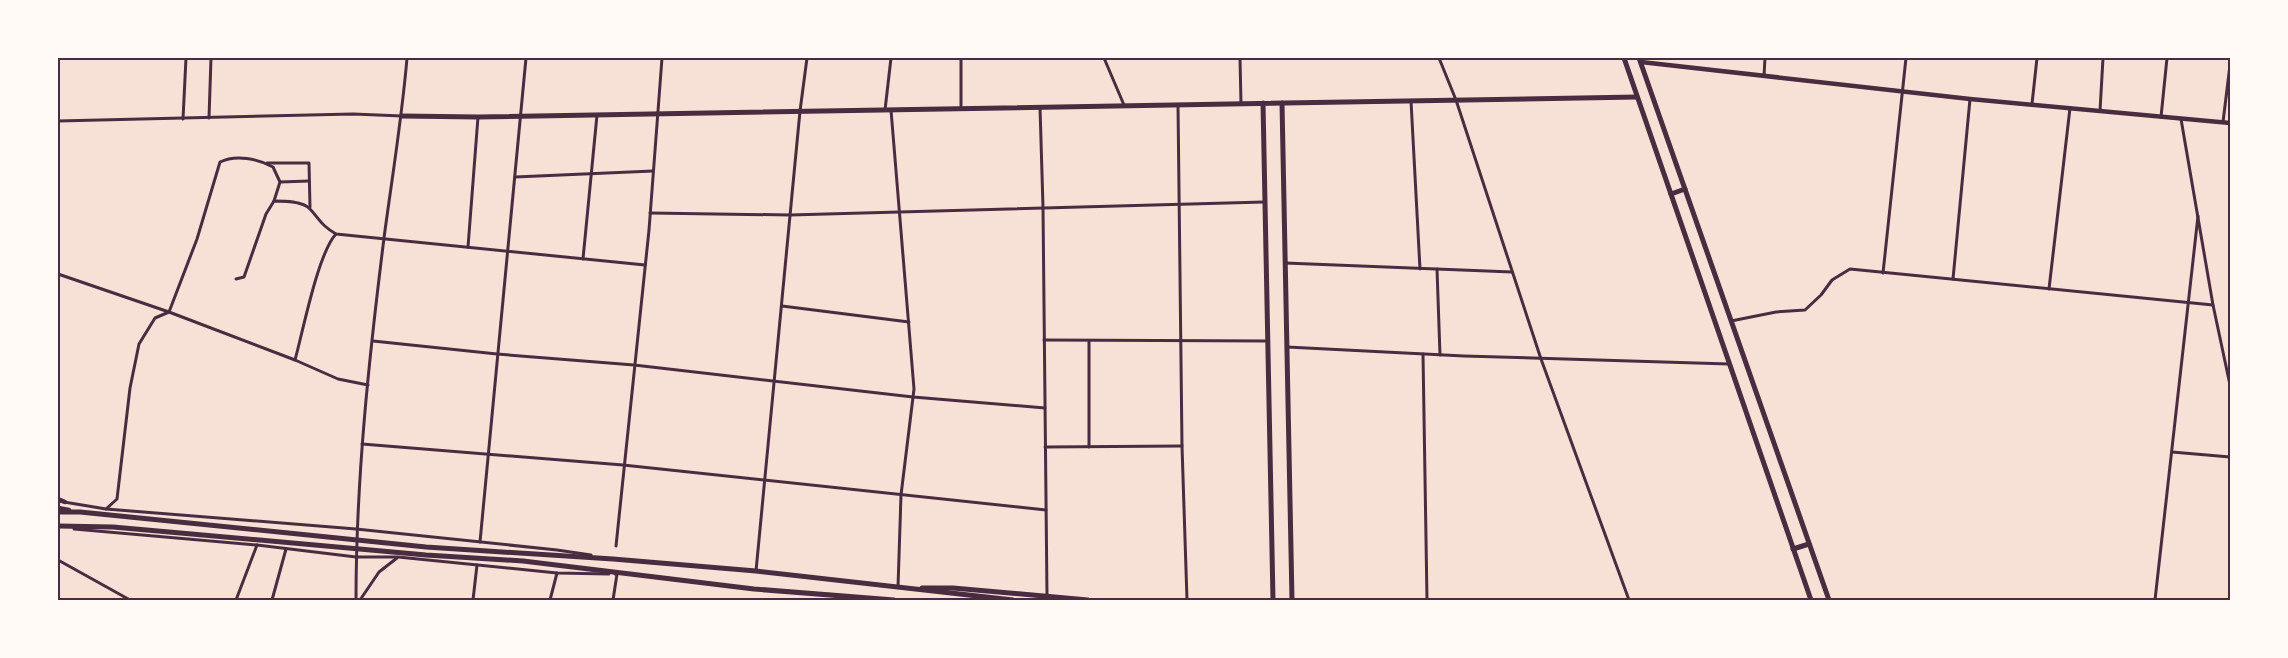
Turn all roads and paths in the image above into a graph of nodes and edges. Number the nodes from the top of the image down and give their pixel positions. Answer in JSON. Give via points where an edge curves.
{"nodes":[{"id":1,"x":186,"y":58,"type":"edge"},
{"id":2,"x":211,"y":58,"type":"edge"},
{"id":3,"x":407,"y":58,"type":"edge"},
{"id":4,"x":526,"y":58,"type":"edge"},
{"id":5,"x":662,"y":58,"type":"edge"},
{"id":6,"x":807,"y":58,"type":"edge"},
{"id":7,"x":891,"y":58,"type":"edge"},
{"id":8,"x":961,"y":58,"type":"edge"},
{"id":9,"x":1104,"y":58,"type":"edge"},
{"id":10,"x":1240,"y":58,"type":"edge"},
{"id":11,"x":1439,"y":58,"type":"edge"},
{"id":12,"x":1624,"y":58,"type":"edge"},
{"id":13,"x":1765,"y":58,"type":"edge"},
{"id":14,"x":1906,"y":58,"type":"edge"},
{"id":15,"x":2037,"y":58,"type":"edge"},
{"id":16,"x":2103,"y":58,"type":"edge"},
{"id":17,"x":2167,"y":58,"type":"edge"},
{"id":18,"x":1640,"y":60,"type":"edge"},
{"id":19,"x":2230,"y":65,"type":"edge"},
{"id":20,"x":1764,"y":76,"type":"junction"},
{"id":21,"x":1904,"y":91,"type":"junction"},
{"id":22,"x":1637,"y":97,"type":"junction"},
{"id":23,"x":1970,"y":98,"type":"junction"},
{"id":24,"x":1456,"y":100,"type":"junction"},
{"id":25,"x":1411,"y":101,"type":"junction"},
{"id":26,"x":1263,"y":103,"type":"junction"},
{"id":27,"x":1282,"y":103,"type":"junction"},
{"id":28,"x":1242,"y":104,"type":"junction"},
{"id":29,"x":2032,"y":104,"type":"junction"},
{"id":30,"x":1178,"y":105,"type":"junction"},
{"id":31,"x":1124,"y":106,"type":"junction"},
{"id":32,"x":1040,"y":107,"type":"junction"},
{"id":33,"x":2070,"y":108,"type":"junction"},
{"id":34,"x":961,"y":109,"type":"junction"},
{"id":35,"x":888,"y":110,"type":"junction"},
{"id":36,"x":800,"y":111,"type":"junction"},
{"id":37,"x":2100,"y":111,"type":"junction"},
{"id":38,"x":658,"y":114,"type":"junction"},
{"id":39,"x":597,"y":115,"type":"junction"},
{"id":40,"x":402,"y":116,"type":"junction"},
{"id":41,"x":522,"y":116,"type":"junction"},
{"id":42,"x":478,"y":117,"type":"junction"},
{"id":43,"x":2161,"y":117,"type":"junction"},
{"id":44,"x":209,"y":118,"type":"junction"},
{"id":45,"x":2181,"y":118,"type":"junction"},
{"id":46,"x":183,"y":119,"type":"junction"},
{"id":47,"x":58,"y":121,"type":"edge"},
{"id":48,"x":2223,"y":122,"type":"junction"},
{"id":49,"x":2230,"y":123,"type":"edge"},
{"id":50,"x":266,"y":163,"type":"junction"},
{"id":51,"x":654,"y":171,"type":"junction"},
{"id":52,"x":591,"y":173,"type":"junction"},
{"id":53,"x":515,"y":176,"type":"junction"},
{"id":54,"x":309,"y":181,"type":"junction"},
{"id":55,"x":280,"y":182,"type":"junction"},
{"id":56,"x":1685,"y":189,"type":"junction"},
{"id":57,"x":1671,"y":194,"type":"junction"},
{"id":58,"x":274,"y":201,"type":"junction"},
{"id":59,"x":1265,"y":202,"type":"junction"},
{"id":60,"x":1180,"y":204,"type":"junction"},
{"id":61,"x":1043,"y":207,"type":"junction"},
{"id":62,"x":310,"y":208,"type":"junction"},
{"id":63,"x":900,"y":211,"type":"junction"},
{"id":64,"x":650,"y":213,"type":"junction"},
{"id":65,"x":790,"y":215,"type":"junction"},
{"id":66,"x":2198,"y":216,"type":"junction"},
{"id":67,"x":336,"y":234,"type":"junction"},
{"id":68,"x":384,"y":238,"type":"junction"},
{"id":69,"x":468,"y":247,"type":"junction"},
{"id":70,"x":506,"y":251,"type":"junction"},
{"id":71,"x":583,"y":259,"type":"junction"},
{"id":72,"x":1285,"y":263,"type":"junction"},
{"id":73,"x":645,"y":265,"type":"junction"},
{"id":74,"x":1420,"y":269,"type":"junction"},
{"id":75,"x":1437,"y":269,"type":"junction"},
{"id":76,"x":1512,"y":272,"type":"junction"},
{"id":77,"x":1884,"y":273,"type":"junction"},
{"id":78,"x":58,"y":274,"type":"edge"},
{"id":79,"x":236,"y":279,"type":"dead end"},
{"id":80,"x":1953,"y":279,"type":"junction"},
{"id":81,"x":2049,"y":289,"type":"junction"},
{"id":82,"x":2188,"y":303,"type":"junction"},
{"id":83,"x":2213,"y":305,"type":"junction"},
{"id":84,"x":782,"y":306,"type":"junction"},
{"id":85,"x":168,"y":312,"type":"junction"},
{"id":86,"x":1731,"y":321,"type":"junction"},
{"id":87,"x":909,"y":322,"type":"junction"},
{"id":88,"x":1044,"y":340,"type":"junction"},
{"id":89,"x":1089,"y":340,"type":"junction"},
{"id":90,"x":373,"y":341,"type":"junction"},
{"id":91,"x":1181,"y":341,"type":"junction"},
{"id":92,"x":1268,"y":341,"type":"junction"},
{"id":93,"x":1287,"y":347,"type":"junction"},
{"id":94,"x":497,"y":354,"type":"junction"},
{"id":95,"x":1423,"y":354,"type":"junction"},
{"id":96,"x":1440,"y":355,"type":"junction"},
{"id":97,"x":1541,"y":359,"type":"junction"},
{"id":98,"x":295,"y":360,"type":"junction"},
{"id":99,"x":1730,"y":364,"type":"junction"},
{"id":100,"x":634,"y":365,"type":"junction"},
{"id":101,"x":774,"y":381,"type":"junction"},
{"id":102,"x":368,"y":385,"type":"junction"},
{"id":103,"x":2230,"y":385,"type":"edge"},
{"id":104,"x":913,"y":397,"type":"junction"},
{"id":105,"x":1045,"y":408,"type":"junction"},
{"id":106,"x":362,"y":444,"type":"junction"},
{"id":107,"x":1182,"y":446,"type":"junction"},
{"id":108,"x":1045,"y":447,"type":"junction"},
{"id":109,"x":1089,"y":447,"type":"junction"},
{"id":110,"x":2172,"y":452,"type":"junction"},
{"id":111,"x":488,"y":455,"type":"junction"},
{"id":112,"x":2230,"y":457,"type":"edge"},
{"id":113,"x":623,"y":465,"type":"junction"},
{"id":114,"x":765,"y":481,"type":"junction"},
{"id":115,"x":901,"y":495,"type":"junction"},
{"id":116,"x":58,"y":500,"type":"edge"},
{"id":117,"x":65,"y":502,"type":"joint"},
{"id":118,"x":58,"y":508,"type":"edge"},
{"id":119,"x":106,"y":509,"type":"junction"},
{"id":120,"x":1046,"y":510,"type":"junction"},
{"id":121,"x":58,"y":512,"type":"edge"},
{"id":122,"x":80,"y":512,"type":"junction"},
{"id":123,"x":58,"y":526,"type":"edge"},
{"id":124,"x":356,"y":529,"type":"junction"},
{"id":125,"x":480,"y":542,"type":"junction"},
{"id":126,"x":1809,"y":544,"type":"junction"},
{"id":127,"x":257,"y":545,"type":"junction"},
{"id":128,"x":616,"y":546,"type":"dead end"},
{"id":129,"x":286,"y":548,"type":"junction"},
{"id":130,"x":1793,"y":548,"type":"junction"},
{"id":131,"x":356,"y":557,"type":"junction"},
{"id":132,"x":398,"y":557,"type":"junction"},
{"id":133,"x":613,"y":559,"type":"junction"},
{"id":134,"x":58,"y":560,"type":"edge"},
{"id":135,"x":477,"y":565,"type":"junction"},
{"id":136,"x":756,"y":571,"type":"junction"},
{"id":137,"x":557,"y":573,"type":"junction"},
{"id":138,"x":617,"y":574,"type":"junction"},
{"id":139,"x":898,"y":587,"type":"junction"},
{"id":140,"x":1047,"y":596,"type":"junction"},
{"id":141,"x":836,"y":598,"type":"edge"},
{"id":142,"x":130,"y":600,"type":"edge"},
{"id":143,"x":236,"y":600,"type":"edge"},
{"id":144,"x":272,"y":600,"type":"edge"},
{"id":145,"x":356,"y":600,"type":"edge"},
{"id":146,"x":360,"y":600,"type":"edge"},
{"id":147,"x":473,"y":600,"type":"edge"},
{"id":148,"x":550,"y":600,"type":"edge"},
{"id":149,"x":613,"y":600,"type":"edge"},
{"id":150,"x":894,"y":600,"type":"edge"},
{"id":151,"x":1013,"y":600,"type":"edge"},
{"id":152,"x":1088,"y":600,"type":"edge"},
{"id":153,"x":1187,"y":600,"type":"edge"},
{"id":154,"x":1273,"y":600,"type":"edge"},
{"id":155,"x":1292,"y":600,"type":"edge"},
{"id":156,"x":1427,"y":600,"type":"edge"},
{"id":157,"x":1629,"y":600,"type":"edge"},
{"id":158,"x":1811,"y":600,"type":"edge"},
{"id":159,"x":1829,"y":600,"type":"edge"},
{"id":160,"x":2156,"y":600,"type":"edge"}],
"edges":[{"from":1,"to":46,"type":"street"},
{"from":2,"to":44,"type":"street"},
{"from":3,"to":40,"type":"street"},
{"from":4,"to":41,"type":"street"},
{"from":5,"to":38,"type":"street"},
{"from":6,"to":36,"type":"street"},
{"from":7,"to":35,"type":"street"},
{"from":8,"to":34,"type":"street"},
{"from":9,"to":31,"type":"street"},
{"from":10,"to":28,"type":"street"},
{"from":11,"to":24,"type":"street"},
{"from":12,"to":22,"type":"main road"},
{"from":13,"to":20,"type":"street"},
{"from":14,"to":21,"type":"street"},
{"from":15,"to":29,"type":"street"},
{"from":16,"to":37,"type":"street"},
{"from":17,"to":43,"type":"street"},
{"from":18,"to":20,"type":"street"},
{"from":18,"to":56,"type":"main road"},
{"from":19,"to":48,"type":"street"},
{"from":20,"to":21,"type":"street"},
{"from":21,"to":23,"type":"street"},
{"from":21,"to":77,"type":"street"},
{"from":22,"to":24,"type":"main road"},
{"from":22,"to":57,"type":"main road"},
{"from":23,"to":29,"type":"street"},
{"from":23,"to":80,"type":"street"},
{"from":24,"to":25,"type":"main road"},
{"from":24,"to":76,"type":"street"},
{"from":25,"to":27,"type":"main road"},
{"from":25,"to":74,"type":"street"},
{"from":26,"to":27,"type":"main road"},
{"from":26,"to":28,"type":"main road"},
{"from":26,"to":59,"type":"main road"},
{"from":27,"to":72,"type":"main road"},
{"from":28,"to":30,"type":"main road"},
{"from":29,"to":33,"type":"street"},
{"from":30,"to":31,"type":"main road"},
{"from":30,"to":60,"type":"street"},
{"from":31,"to":32,"type":"main road"},
{"from":32,"to":34,"type":"main road"},
{"from":32,"to":61,"type":"street"},
{"from":33,"to":37,"type":"street"},
{"from":33,"to":81,"type":"street"},
{"from":34,"to":35,"type":"main road"},
{"from":35,"to":36,"type":"main road"},
{"from":35,"to":63,"type":"street"},
{"from":36,"to":38,"type":"main road"},
{"from":36,"to":65,"type":"street"},
{"from":37,"to":43,"type":"street"},
{"from":38,"to":39,"type":"main road"},
{"from":38,"to":51,"type":"street"},
{"from":39,"to":41,"type":"main road"},
{"from":39,"to":52,"type":"street"},
{"from":40,"to":42,"type":"main road"},
{"from":40,"to":44,"type":"street","via":[[353,114]]},
{"from":40,"to":68,"type":"street"},
{"from":41,"to":42,"type":"main road"},
{"from":41,"to":53,"type":"street"},
{"from":42,"to":69,"type":"street"},
{"from":43,"to":45,"type":"street"},
{"from":44,"to":46,"type":"street"},
{"from":45,"to":48,"type":"street"},
{"from":45,"to":66,"type":"street"},
{"from":46,"to":47,"type":"street"},
{"from":48,"to":49,"type":"street"},
{"from":50,"to":54,"type":"street","via":[[309,163]]},
{"from":50,"to":55,"type":"street","via":[[273,167]]},
{"from":50,"to":85,"type":"street","via":[[252,159],[220,162],[197,239]]},
{"from":51,"to":52,"type":"street"},
{"from":51,"to":64,"type":"street"},
{"from":52,"to":53,"type":"street"},
{"from":52,"to":71,"type":"street"},
{"from":53,"to":70,"type":"street"},
{"from":54,"to":55,"type":"street"},
{"from":54,"to":62,"type":"street"},
{"from":55,"to":58,"type":"street"},
{"from":56,"to":57,"type":"main road"},
{"from":56,"to":86,"type":"main road"},
{"from":57,"to":99,"type":"main road"},
{"from":58,"to":62,"type":"street","via":[[293,202]]},
{"from":58,"to":79,"type":"street","via":[[266,214],[244,277]]},
{"from":59,"to":60,"type":"street"},
{"from":59,"to":92,"type":"main road"},
{"from":60,"to":61,"type":"street"},
{"from":60,"to":91,"type":"street"},
{"from":61,"to":63,"type":"street"},
{"from":61,"to":88,"type":"street"},
{"from":62,"to":67,"type":"street","via":[[324,227]]},
{"from":63,"to":65,"type":"street"},
{"from":63,"to":87,"type":"street"},
{"from":64,"to":65,"type":"street"},
{"from":64,"to":73,"type":"street"},
{"from":65,"to":84,"type":"street"},
{"from":66,"to":82,"type":"street"},
{"from":66,"to":83,"type":"street"},
{"from":67,"to":68,"type":"street"},
{"from":67,"to":98,"type":"street","via":[[322,261]]},
{"from":68,"to":69,"type":"street"},
{"from":68,"to":90,"type":"street"},
{"from":69,"to":70,"type":"street"},
{"from":70,"to":71,"type":"street"},
{"from":70,"to":94,"type":"street"},
{"from":71,"to":73,"type":"street"},
{"from":72,"to":74,"type":"street"},
{"from":72,"to":93,"type":"main road"},
{"from":73,"to":100,"type":"street"},
{"from":74,"to":75,"type":"street"},
{"from":75,"to":76,"type":"street"},
{"from":75,"to":96,"type":"street"},
{"from":76,"to":97,"type":"street"},
{"from":77,"to":80,"type":"street"},
{"from":77,"to":86,"type":"street","via":[[1850,269],[1832,280],[1805,310]]},
{"from":78,"to":85,"type":"street"},
{"from":80,"to":81,"type":"street"},
{"from":81,"to":82,"type":"street"},
{"from":82,"to":83,"type":"street"},
{"from":82,"to":110,"type":"street"},
{"from":83,"to":103,"type":"street"},
{"from":84,"to":87,"type":"street"},
{"from":84,"to":101,"type":"street"},
{"from":85,"to":98,"type":"street"},
{"from":85,"to":119,"type":"street","via":[[155,318],[139,344],[130,388],[117,499]]},
{"from":86,"to":126,"type":"main road"},
{"from":87,"to":104,"type":"street"},
{"from":88,"to":89,"type":"street"},
{"from":88,"to":105,"type":"street"},
{"from":89,"to":91,"type":"street"},
{"from":89,"to":109,"type":"street"},
{"from":90,"to":94,"type":"street"},
{"from":90,"to":102,"type":"street"},
{"from":91,"to":92,"type":"street"},
{"from":91,"to":107,"type":"street"},
{"from":92,"to":154,"type":"main road"},
{"from":93,"to":95,"type":"street"},
{"from":93,"to":155,"type":"main road"},
{"from":94,"to":100,"type":"street"},
{"from":94,"to":111,"type":"street"},
{"from":95,"to":96,"type":"street"},
{"from":95,"to":156,"type":"street"},
{"from":96,"to":97,"type":"street"},
{"from":97,"to":99,"type":"street"},
{"from":97,"to":157,"type":"street"},
{"from":98,"to":102,"type":"street","via":[[338,379]]},
{"from":99,"to":130,"type":"main road"},
{"from":100,"to":101,"type":"street"},
{"from":100,"to":113,"type":"street"},
{"from":101,"to":104,"type":"street"},
{"from":101,"to":114,"type":"street"},
{"from":102,"to":106,"type":"street"},
{"from":104,"to":105,"type":"street"},
{"from":104,"to":115,"type":"street"},
{"from":105,"to":108,"type":"street"},
{"from":106,"to":111,"type":"street"},
{"from":106,"to":124,"type":"street"},
{"from":107,"to":109,"type":"street"},
{"from":107,"to":153,"type":"street"},
{"from":108,"to":109,"type":"street"},
{"from":108,"to":120,"type":"street"},
{"from":110,"to":112,"type":"street"},
{"from":110,"to":160,"type":"street"},
{"from":111,"to":113,"type":"street"},
{"from":111,"to":125,"type":"street"},
{"from":113,"to":114,"type":"street"},
{"from":113,"to":128,"type":"street"},
{"from":114,"to":115,"type":"street"},
{"from":114,"to":136,"type":"street"},
{"from":115,"to":120,"type":"street"},
{"from":115,"to":139,"type":"street"},
{"from":116,"to":117,"type":"street"},
{"from":117,"to":119,"type":"street"},
{"from":118,"to":122,"type":"street"},
{"from":119,"to":124,"type":"street"},
{"from":120,"to":140,"type":"street"},
{"from":121,"to":122,"type":"main road"},
{"from":122,"to":133,"type":"main road","via":[[426,547]]},
{"from":123,"to":127,"type":"street"},
{"from":123,"to":138,"type":"main road","via":[[113,527],[523,561]]},
{"from":124,"to":125,"type":"street"},
{"from":124,"to":131,"type":"street"},
{"from":125,"to":133,"type":"street"},
{"from":126,"to":130,"type":"main road"},
{"from":126,"to":159,"type":"main road"},
{"from":127,"to":129,"type":"street"},
{"from":127,"to":143,"type":"street"},
{"from":129,"to":131,"type":"street"},
{"from":129,"to":144,"type":"street"},
{"from":130,"to":158,"type":"main road"},
{"from":131,"to":132,"type":"street"},
{"from":131,"to":145,"type":"street"},
{"from":132,"to":135,"type":"street"},
{"from":132,"to":146,"type":"street","via":[[379,572]]},
{"from":133,"to":136,"type":"main road"},
{"from":134,"to":142,"type":"street"},
{"from":135,"to":137,"type":"street"},
{"from":135,"to":147,"type":"street"},
{"from":136,"to":139,"type":"main road"},
{"from":137,"to":138,"type":"street"},
{"from":137,"to":148,"type":"street"},
{"from":138,"to":141,"type":"main road"},
{"from":138,"to":149,"type":"street"},
{"from":139,"to":140,"type":"main road"},
{"from":139,"to":151,"type":"main road"},
{"from":140,"to":152,"type":"main road"},
{"from":141,"to":150,"type":"main road"}]}
